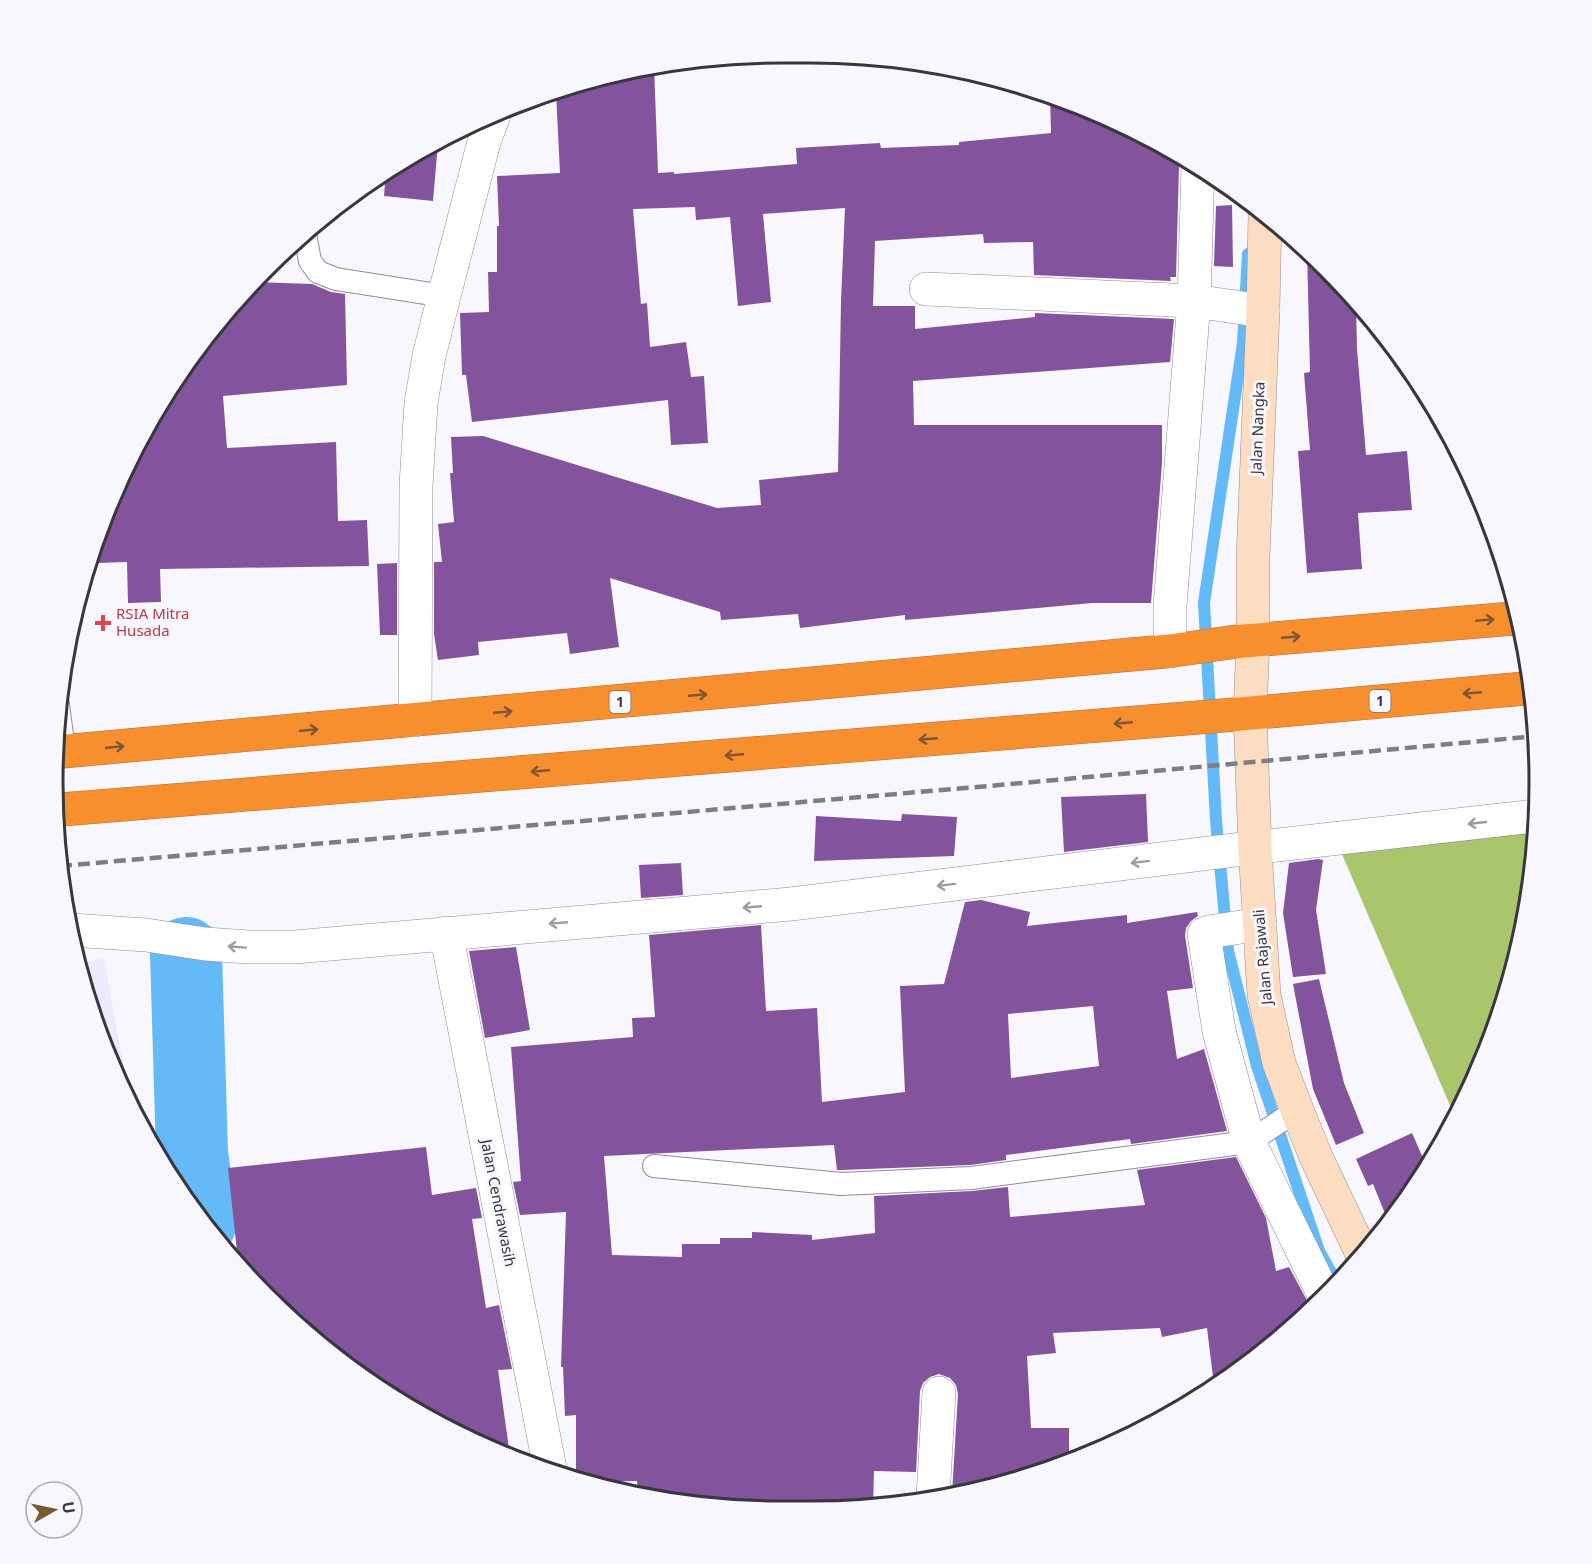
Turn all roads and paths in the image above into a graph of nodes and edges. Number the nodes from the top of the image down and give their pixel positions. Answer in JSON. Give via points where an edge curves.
{"nodes":[{"id":1,"x":490,"y":125,"type":"edge"},
{"id":2,"x":1197,"y":176,"type":"edge"},
{"id":3,"x":1264,"y":225,"type":"edge"},
{"id":4,"x":307,"y":242,"type":"edge"},
{"id":5,"x":926,"y":289,"type":"dead end"},
{"id":6,"x":444,"y":296,"type":"junction"},
{"id":7,"x":1198,"y":302,"type":"junction"},
{"id":8,"x":1258,"y":310,"type":"junction"},
{"id":9,"x":1510,"y":619,"type":"edge"},
{"id":10,"x":1243,"y":641,"type":"junction"},
{"id":11,"x":1176,"y":650,"type":"junction"},
{"id":12,"x":1523,"y":689,"type":"edge"},
{"id":13,"x":1240,"y":714,"type":"junction"},
{"id":14,"x":416,"y":720,"type":"junction"},
{"id":15,"x":64,"y":752,"type":"edge"},
{"id":16,"x":64,"y":809,"type":"edge"},
{"id":17,"x":1528,"y":817,"type":"edge"},
{"id":18,"x":1249,"y":848,"type":"junction"},
{"id":19,"x":1255,"y":925,"type":"junction"},
{"id":20,"x":79,"y":931,"type":"edge"},
{"id":21,"x":446,"y":933,"type":"junction"},
{"id":22,"x":1294,"y":1111,"type":"junction"},
{"id":23,"x":1256,"y":1138,"type":"junction"},
{"id":24,"x":654,"y":1166,"type":"dead end"},
{"id":25,"x":1359,"y":1247,"type":"edge"},
{"id":26,"x":1321,"y":1287,"type":"edge"},
{"id":27,"x":939,"y":1393,"type":"dead end"},
{"id":28,"x":549,"y":1462,"type":"edge"},
{"id":29,"x":933,"y":1490,"type":"edge"}],
"edges":[{"from":1,"to":6,"type":"street"},
{"from":2,"to":7,"type":"street"},
{"from":3,"to":8,"type":"street","name":"Jalan Nangka"},
{"from":4,"to":6,"type":"lane","via":[[310,261],[318,272],[336,279]]},
{"from":5,"to":7,"type":"street"},
{"from":6,"to":14,"type":"street","via":[[421,403],[416,486]]},
{"from":7,"to":8,"type":"street"},
{"from":7,"to":11,"type":"street","via":[[1170,606]]},
{"from":8,"to":10,"type":"street","name":"Jalan Nangka","via":[[1253,558]]},
{"from":10,"to":9,"type":"highway","number":"1","one_way":true},
{"from":10,"to":11,"type":"highway","number":"1"},
{"from":10,"to":13,"type":"street","name":"Jalan Rajawali"},
{"from":14,"to":11,"type":"highway","number":"1","one_way":true},
{"from":12,"to":13,"type":"highway","number":"1","one_way":true},
{"from":13,"to":16,"type":"highway","number":"1","one_way":true},
{"from":13,"to":18,"type":"street","name":"Jalan Rajawali"},
{"from":15,"to":14,"type":"highway","number":"1","one_way":true},
{"from":17,"to":18,"type":"street","one_way":true},
{"from":18,"to":19,"type":"street","name":"Jalan Rajawali"},
{"from":18,"to":21,"type":"street","one_way":true,"via":[[791,904]]},
{"from":19,"to":22,"type":"street","name":"Jalan Rajawali","via":[[1264,995]]},
{"from":19,"to":23,"type":"street","via":[[1204,936],[1219,1031]]},
{"from":21,"to":20,"type":"street","one_way":true,"via":[[295,947],[248,947]]},
{"from":21,"to":28,"type":"street","name":"Jalan Cendrawasih"},
{"from":22,"to":23,"type":"lane"},
{"from":22,"to":25,"type":"street","name":"Jalan Rajawali"},
{"from":23,"to":24,"type":"lane","via":[[971,1178],[841,1184]]},
{"from":23,"to":26,"type":"street"},
{"from":27,"to":29,"type":"street"}]}
